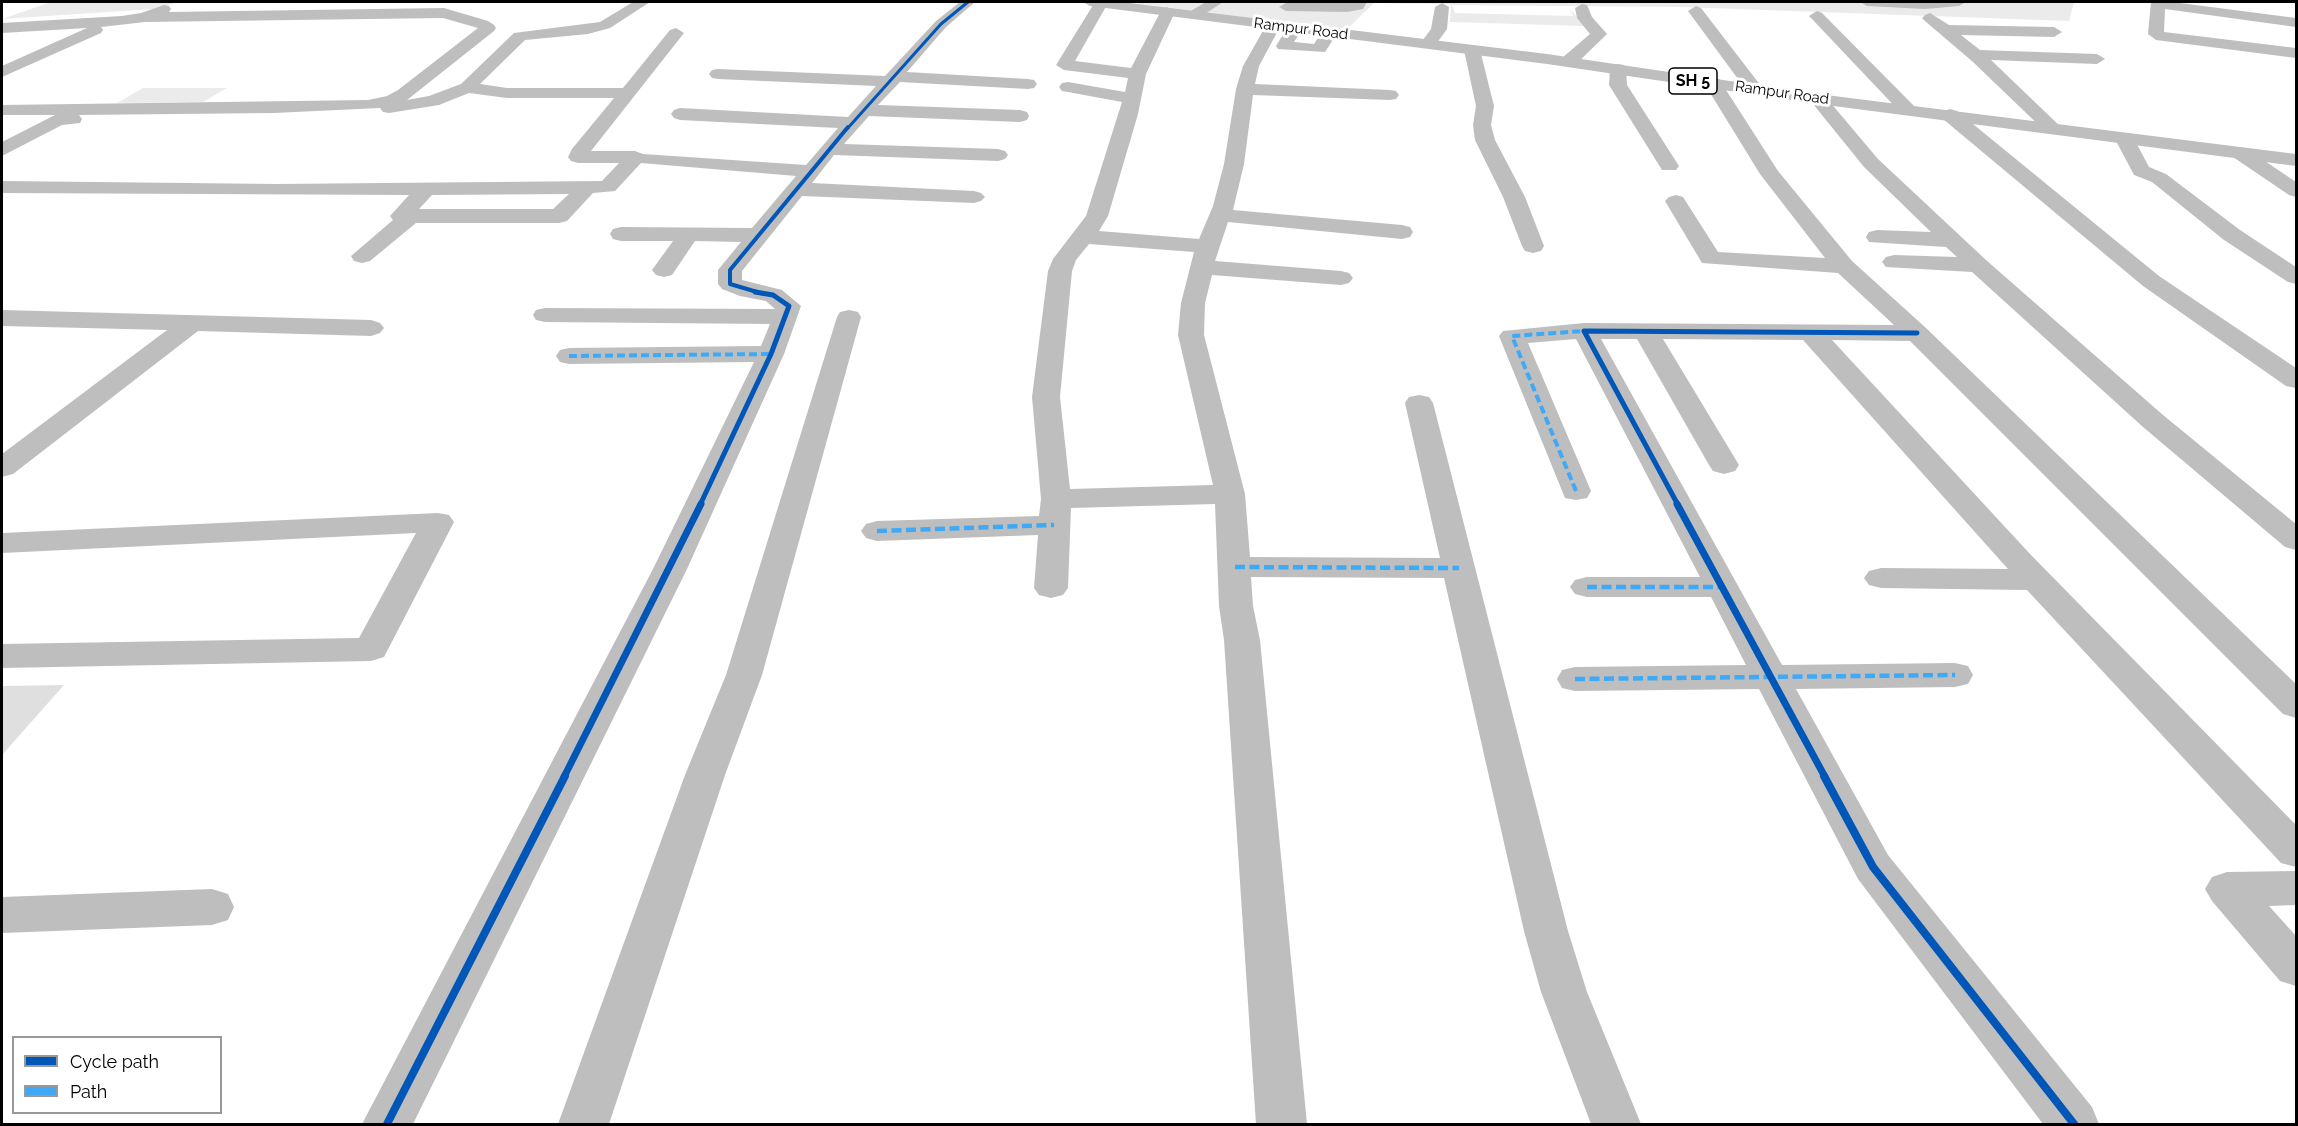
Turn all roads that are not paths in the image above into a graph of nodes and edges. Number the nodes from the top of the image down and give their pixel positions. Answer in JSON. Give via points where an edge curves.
{"nodes":[{"id":1,"x":192,"y":2,"type":"edge"},
{"id":2,"x":643,"y":2,"type":"edge"},
{"id":3,"x":968,"y":2,"type":"edge"},
{"id":4,"x":1095,"y":2,"type":"edge"},
{"id":5,"x":1216,"y":2,"type":"edge"},
{"id":6,"x":1360,"y":2,"type":"edge"},
{"id":7,"x":1867,"y":2,"type":"edge"},
{"id":8,"x":1959,"y":2,"type":"edge"},
{"id":9,"x":2158,"y":3,"type":"edge"},
{"id":10,"x":1442,"y":7,"type":"dead end"},
{"id":11,"x":1582,"y":8,"type":"dead end"},
{"id":12,"x":1696,"y":11,"type":"dead end"},
{"id":13,"x":1167,"y":12,"type":"junction"},
{"id":14,"x":1194,"y":15,"type":"junction"},
{"id":15,"x":1817,"y":16,"type":"dead end"},
{"id":16,"x":145,"y":17,"type":"junction"},
{"id":17,"x":1286,"y":18,"type":"edge"},
{"id":18,"x":1930,"y":18,"type":"dead end"},
{"id":19,"x":122,"y":21,"type":"junction"},
{"id":20,"x":2296,"y":21,"type":"edge"},
{"id":21,"x":1455,"y":27,"type":"dead end"},
{"id":22,"x":2,"y":28,"type":"edge"},
{"id":23,"x":1439,"y":29,"type":"junction"},
{"id":24,"x":1945,"y":30,"type":"junction"},
{"id":25,"x":2054,"y":32,"type":"dead end"},
{"id":26,"x":676,"y":33,"type":"dead end"},
{"id":27,"x":1428,"y":44,"type":"junction"},
{"id":28,"x":1472,"y":50,"type":"junction"},
{"id":29,"x":2296,"y":53,"type":"edge"},
{"id":30,"x":1975,"y":55,"type":"junction"},
{"id":31,"x":2097,"y":59,"type":"dead end"},
{"id":32,"x":1568,"y":62,"type":"junction"},
{"id":33,"x":1618,"y":69,"type":"junction"},
{"id":34,"x":2,"y":72,"type":"edge"},
{"id":35,"x":718,"y":74,"type":"dead end"},
{"id":36,"x":1137,"y":74,"type":"junction"},
{"id":37,"x":893,"y":79,"type":"junction"},
{"id":38,"x":1713,"y":83,"type":"junction"},
{"id":39,"x":1028,"y":84,"type":"dead end"},
{"id":40,"x":1068,"y":87,"type":"dead end"},
{"id":41,"x":467,"y":88,"type":"junction"},
{"id":42,"x":1245,"y":89,"type":"junction"},
{"id":43,"x":1755,"y":90,"type":"junction"},
{"id":44,"x":627,"y":93,"type":"junction"},
{"id":45,"x":1390,"y":95,"type":"dead end"},
{"id":46,"x":1133,"y":99,"type":"junction"},
{"id":47,"x":1818,"y":99,"type":"junction"},
{"id":48,"x":2,"y":110,"type":"edge"},
{"id":49,"x":1908,"y":110,"type":"junction"},
{"id":50,"x":680,"y":114,"type":"dead end"},
{"id":51,"x":1950,"y":115,"type":"junction"},
{"id":52,"x":1020,"y":116,"type":"dead end"},
{"id":53,"x":860,"y":117,"type":"junction"},
{"id":54,"x":2,"y":120,"type":"edge"},
{"id":55,"x":58,"y":120,"type":"junction"},
{"id":56,"x":2055,"y":130,"type":"junction"},
{"id":57,"x":2125,"y":139,"type":"junction"},
{"id":58,"x":2,"y":150,"type":"edge"},
{"id":59,"x":2240,"y":153,"type":"junction"},
{"id":60,"x":998,"y":155,"type":"dead end"},
{"id":61,"x":648,"y":159,"type":"dead end"},
{"id":62,"x":2296,"y":160,"type":"edge"},
{"id":63,"x":1670,"y":166,"type":"dead end"},
{"id":64,"x":812,"y":170,"type":"junction"},
{"id":65,"x":2,"y":187,"type":"edge"},
{"id":66,"x":426,"y":189,"type":"junction"},
{"id":67,"x":586,"y":189,"type":"junction"},
{"id":68,"x":2296,"y":191,"type":"edge"},
{"id":69,"x":974,"y":197,"type":"dead end"},
{"id":70,"x":1676,"y":201,"type":"dead end"},
{"id":71,"x":674,"y":210,"type":"dead end"},
{"id":72,"x":1221,"y":215,"type":"junction"},
{"id":73,"x":411,"y":216,"type":"junction"},
{"id":74,"x":1402,"y":232,"type":"dead end"},
{"id":75,"x":621,"y":234,"type":"dead end"},
{"id":76,"x":654,"y":234,"type":"junction"},
{"id":77,"x":689,"y":234,"type":"junction"},
{"id":78,"x":758,"y":235,"type":"junction"},
{"id":79,"x":1084,"y":237,"type":"junction"},
{"id":80,"x":1877,"y":237,"type":"dead end"},
{"id":81,"x":1950,"y":240,"type":"junction"},
{"id":82,"x":1533,"y":246,"type":"dead end"},
{"id":83,"x":362,"y":256,"type":"dead end"},
{"id":84,"x":1205,"y":257,"type":"junction"},
{"id":85,"x":1894,"y":262,"type":"dead end"},
{"id":86,"x":1977,"y":265,"type":"junction"},
{"id":87,"x":1844,"y":266,"type":"junction"},
{"id":88,"x":664,"y":270,"type":"dead end"},
{"id":89,"x":2296,"y":277,"type":"edge"},
{"id":90,"x":1341,"y":278,"type":"dead end"},
{"id":91,"x":545,"y":315,"type":"dead end"},
{"id":92,"x":784,"y":317,"type":"junction"},
{"id":93,"x":849,"y":317,"type":"dead end"},
{"id":94,"x":2,"y":318,"type":"edge"},
{"id":95,"x":192,"y":323,"type":"junction"},
{"id":96,"x":371,"y":328,"type":"dead end"},
{"id":97,"x":1584,"y":331,"type":"junction"},
{"id":98,"x":1645,"y":331,"type":"junction"},
{"id":99,"x":1810,"y":332,"type":"junction"},
{"id":100,"x":1917,"y":333,"type":"junction"},
{"id":101,"x":771,"y":354,"type":"junction"},
{"id":102,"x":569,"y":356,"type":"dead end"},
{"id":103,"x":2296,"y":380,"type":"edge"},
{"id":104,"x":1419,"y":403,"type":"dead end"},
{"id":105,"x":1724,"y":465,"type":"dead end"},
{"id":106,"x":2,"y":468,"type":"edge"},
{"id":107,"x":1576,"y":491,"type":"dead end"},
{"id":108,"x":1230,"y":494,"type":"junction"},
{"id":109,"x":1055,"y":512,"type":"junction"},
{"id":110,"x":877,"y":531,"type":"dead end"},
{"id":111,"x":2296,"y":540,"type":"edge"},
{"id":112,"x":2,"y":543,"type":"edge"},
{"id":113,"x":1235,"y":567,"type":"junction"},
{"id":114,"x":1459,"y":568,"type":"junction"},
{"id":115,"x":1881,"y":578,"type":"dead end"},
{"id":116,"x":2036,"y":580,"type":"junction"},
{"id":117,"x":1587,"y":587,"type":"dead end"},
{"id":118,"x":1720,"y":587,"type":"junction"},
{"id":119,"x":1051,"y":588,"type":"dead end"},
{"id":120,"x":2,"y":656,"type":"edge"},
{"id":121,"x":1955,"y":675,"type":"dead end"},
{"id":122,"x":1770,"y":676,"type":"junction"},
{"id":123,"x":1575,"y":679,"type":"dead end"},
{"id":124,"x":2296,"y":705,"type":"edge"},
{"id":125,"x":2296,"y":851,"type":"edge"},
{"id":126,"x":2296,"y":888,"type":"edge"},
{"id":127,"x":212,"y":907,"type":"dead end"},
{"id":128,"x":2,"y":915,"type":"edge"},
{"id":129,"x":2296,"y":967,"type":"edge"},
{"id":130,"x":387,"y":1125,"type":"edge"},
{"id":131,"x":583,"y":1125,"type":"edge"},
{"id":132,"x":1281,"y":1125,"type":"edge"},
{"id":133,"x":1616,"y":1125,"type":"edge"},
{"id":134,"x":2074,"y":1125,"type":"edge"}],
"edges":[{"from":1,"to":16,"type":"street"},
{"from":2,"to":41,"type":"street","via":[[605,25],[520,36]]},
{"from":3,"to":37,"type":"street","via":[[941,24]]},
{"from":4,"to":13,"type":"street","name":"Rampur Road","number":"SH 5"},
{"from":4,"to":36,"type":"street","via":[[1064,65]]},
{"from":5,"to":14,"type":"street"},
{"from":6,"to":17,"type":"street","via":[[1358,6],[1331,9],[1286,7]]},
{"from":7,"to":8,"type":"street","via":[[1925,6]]},
{"from":9,"to":20,"type":"street"},
{"from":9,"to":29,"type":"street","via":[[2156,34],[2162,37]]},
{"from":10,"to":23,"type":"street"},
{"from":11,"to":32,"type":"street","via":[[1599,34]]},
{"from":12,"to":43,"type":"street"},
{"from":13,"to":14,"type":"street","name":"Rampur Road","number":"SH 5"},
{"from":13,"to":36,"type":"street"},
{"from":14,"to":17,"type":"street","name":"Rampur Road","number":"SH 5"},
{"from":15,"to":49,"type":"street"},
{"from":16,"to":19,"type":"street"},
{"from":16,"to":48,"type":"street","via":[[444,14],[488,28],[392,101],[274,108]]},
{"from":17,"to":27,"type":"street","name":"Rampur Road","number":"SH 5","via":[[1330,32]]},
{"from":17,"to":42,"type":"street","via":[[1257,51]]},
{"from":18,"to":24,"type":"street"},
{"from":19,"to":22,"type":"street"},
{"from":19,"to":34,"type":"street"},
{"from":21,"to":23,"type":"street"},
{"from":23,"to":27,"type":"street"},
{"from":24,"to":25,"type":"street"},
{"from":24,"to":30,"type":"street"},
{"from":26,"to":44,"type":"street"},
{"from":27,"to":28,"type":"street","name":"Rampur Road","number":"SH 5"},
{"from":28,"to":32,"type":"street","name":"Rampur Road","number":"SH 5"},
{"from":28,"to":82,"type":"street","via":[[1485,106],[1485,140]]},
{"from":30,"to":31,"type":"street"},
{"from":30,"to":56,"type":"street"},
{"from":32,"to":33,"type":"street","name":"Rampur Road","number":"SH 5"},
{"from":33,"to":38,"type":"street","name":"Rampur Road","number":"SH 5"},
{"from":33,"to":63,"type":"street","via":[[1618,85]]},
{"from":35,"to":37,"type":"street"},
{"from":36,"to":46,"type":"street"},
{"from":37,"to":39,"type":"street"},
{"from":37,"to":53,"type":"street"},
{"from":38,"to":43,"type":"street","name":"Rampur Road","number":"SH 5"},
{"from":38,"to":87,"type":"street","via":[[1770,174]]},
{"from":40,"to":46,"type":"street"},
{"from":41,"to":44,"type":"street","via":[[507,93]]},
{"from":41,"to":55,"type":"street","via":[[402,107],[336,113]]},
{"from":42,"to":45,"type":"street"},
{"from":42,"to":72,"type":"street","via":[[1234,164]]},
{"from":43,"to":47,"type":"street","name":"Rampur Road","number":"SH 5"},
{"from":44,"to":67,"type":"street","via":[[578,157],[635,157],[608,187]]},
{"from":46,"to":79,"type":"street","via":[[1097,216]]},
{"from":47,"to":49,"type":"street","name":"Rampur Road","number":"SH 5"},
{"from":47,"to":81,"type":"street","via":[[1871,163]]},
{"from":49,"to":51,"type":"street","name":"Rampur Road","number":"SH 5"},
{"from":50,"to":53,"type":"street"},
{"from":51,"to":56,"type":"street","name":"Rampur Road","number":"SH 5"},
{"from":51,"to":103,"type":"street","via":[[2151,281]]},
{"from":52,"to":53,"type":"street"},
{"from":53,"to":64,"type":"street"},
{"from":54,"to":55,"type":"street"},
{"from":55,"to":58,"type":"street"},
{"from":56,"to":57,"type":"street","name":"Rampur Road","number":"SH 5"},
{"from":57,"to":59,"type":"street","name":"Rampur Road","number":"SH 5"},
{"from":57,"to":89,"type":"street","via":[[2141,171],[2159,178],[2232,235]]},
{"from":59,"to":62,"type":"street","name":"Rampur Road","number":"SH 5"},
{"from":59,"to":68,"type":"street"},
{"from":60,"to":64,"type":"street"},
{"from":61,"to":64,"type":"street"},
{"from":64,"to":69,"type":"street"},
{"from":64,"to":78,"type":"street"},
{"from":65,"to":66,"type":"street"},
{"from":66,"to":67,"type":"street"},
{"from":66,"to":73,"type":"street","via":[[401,216]]},
{"from":67,"to":73,"type":"street","via":[[559,216]]},
{"from":70,"to":87,"type":"street","via":[[1710,258]]},
{"from":71,"to":76,"type":"street"},
{"from":72,"to":74,"type":"street"},
{"from":72,"to":84,"type":"street"},
{"from":73,"to":83,"type":"street"},
{"from":75,"to":76,"type":"street"},
{"from":76,"to":77,"type":"street"},
{"from":77,"to":78,"type":"street"},
{"from":77,"to":88,"type":"street"},
{"from":78,"to":92,"type":"street","via":[[730,270],[730,284],[773,295],[789,306]]},
{"from":79,"to":84,"type":"street"},
{"from":79,"to":109,"type":"street","via":[[1060,271],[1047,390]]},
{"from":80,"to":81,"type":"street"},
{"from":81,"to":86,"type":"street"},
{"from":84,"to":90,"type":"street"},
{"from":84,"to":108,"type":"street","via":[[1193,303],[1191,335]]},
{"from":85,"to":86,"type":"street"},
{"from":86,"to":111,"type":"street","via":[[2153,421]]},
{"from":87,"to":100,"type":"street"},
{"from":91,"to":92,"type":"street"},
{"from":92,"to":101,"type":"street"},
{"from":93,"to":131,"type":"street","via":[[744,675]]},
{"from":94,"to":95,"type":"street"},
{"from":95,"to":96,"type":"street"},
{"from":95,"to":106,"type":"street"},
{"from":97,"to":98,"type":"street"},
{"from":97,"to":107,"type":"street","via":[[1512,336]]},
{"from":97,"to":118,"type":"street"},
{"from":98,"to":99,"type":"street"},
{"from":98,"to":105,"type":"street"},
{"from":99,"to":100,"type":"street"},
{"from":99,"to":116,"type":"street"},
{"from":100,"to":124,"type":"street"},
{"from":101,"to":102,"type":"street"},
{"from":101,"to":130,"type":"street","via":[[670,569]]},
{"from":104,"to":114,"type":"street"},
{"from":108,"to":109,"type":"street"},
{"from":108,"to":113,"type":"street"},
{"from":109,"to":110,"type":"street"},
{"from":109,"to":119,"type":"street"},
{"from":112,"to":120,"type":"street","via":[[438,522],[371,649]]},
{"from":113,"to":114,"type":"street"},
{"from":113,"to":132,"type":"street"},
{"from":114,"to":133,"type":"street","via":[[1546,931],[1564,992]]},
{"from":115,"to":116,"type":"street"},
{"from":116,"to":125,"type":"street"},
{"from":117,"to":118,"type":"street"},
{"from":118,"to":122,"type":"street"},
{"from":121,"to":122,"type":"street"},
{"from":122,"to":123,"type":"street"},
{"from":122,"to":134,"type":"street","via":[[1873,867]]},
{"from":126,"to":129,"type":"street","via":[[2227,889]]},
{"from":127,"to":128,"type":"street"}]}
